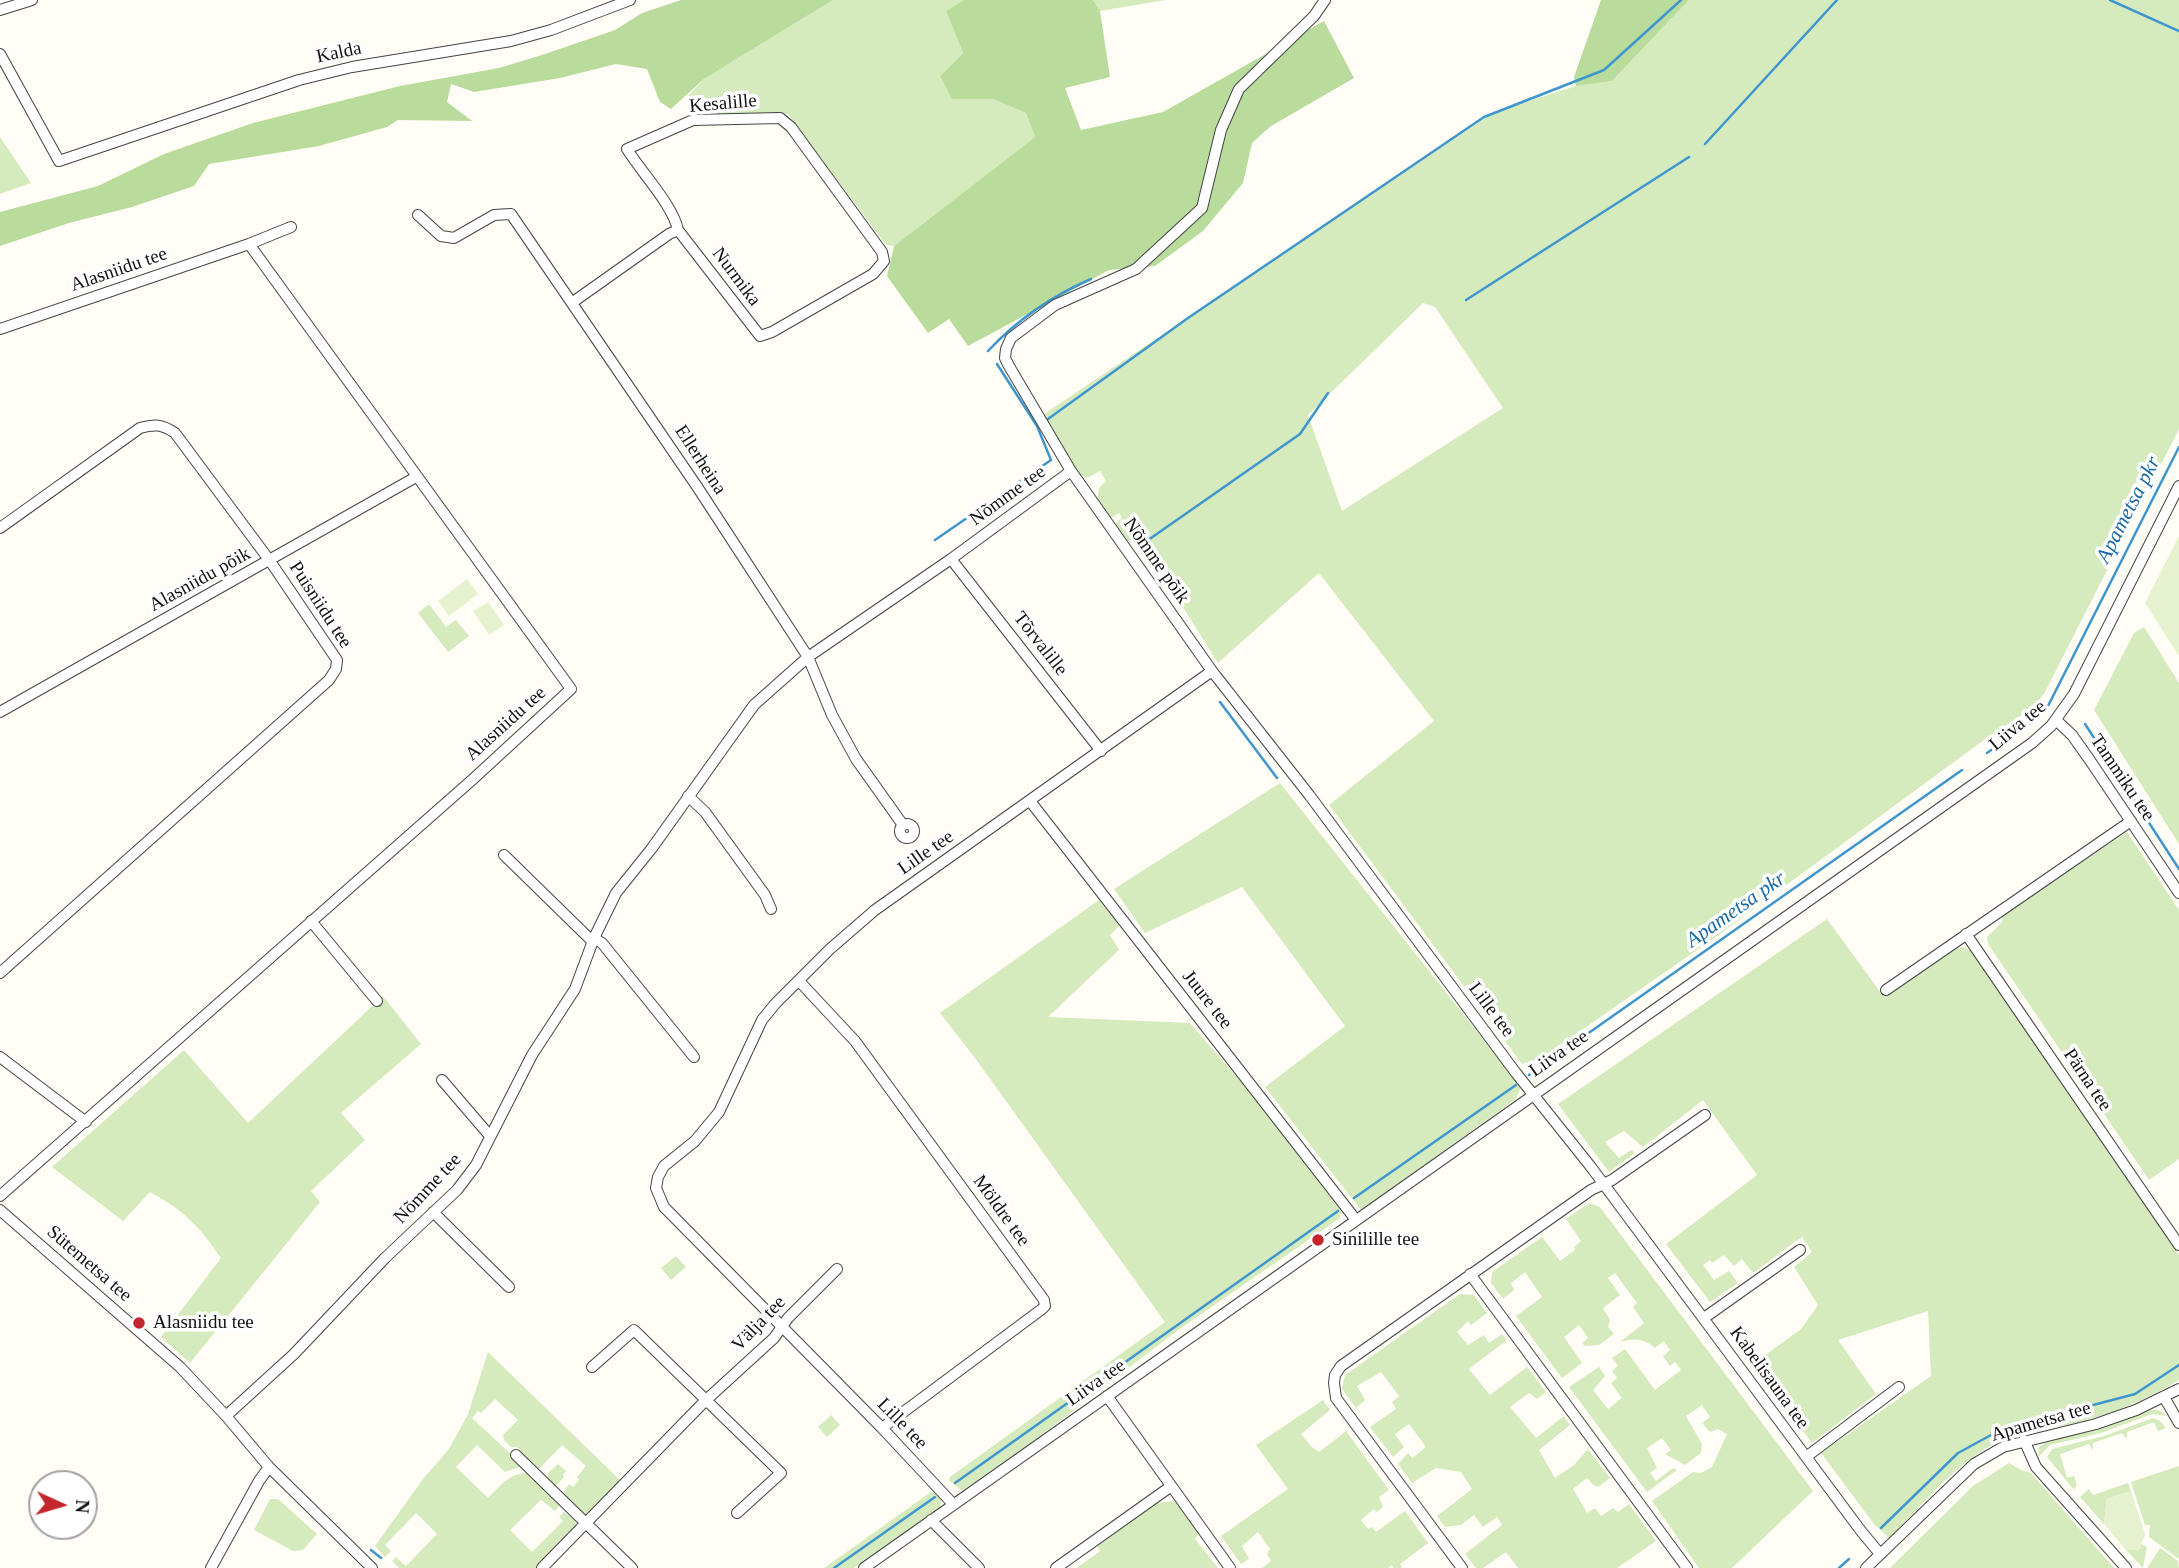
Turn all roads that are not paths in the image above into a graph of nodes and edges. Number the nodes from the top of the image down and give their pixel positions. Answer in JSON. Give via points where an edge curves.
{"nodes":[{"id":1,"x":32,"y":0,"type":"edge"},
{"id":2,"x":631,"y":0,"type":"edge"},
{"id":3,"x":1325,"y":0,"type":"edge"},
{"id":4,"x":0,"y":10,"type":"edge"},
{"id":5,"x":0,"y":54,"type":"edge"},
{"id":6,"x":418,"y":215,"type":"dead end"},
{"id":7,"x":291,"y":227,"type":"dead end"},
{"id":8,"x":678,"y":230,"type":"junction"},
{"id":9,"x":249,"y":244,"type":"junction"},
{"id":10,"x":880,"y":268,"type":"joint"},
{"id":11,"x":573,"y":302,"type":"junction"},
{"id":12,"x":0,"y":329,"type":"edge"},
{"id":13,"x":1071,"y":471,"type":"junction"},
{"id":14,"x":416,"y":477,"type":"junction"},
{"id":15,"x":2179,"y":486,"type":"edge"},
{"id":16,"x":0,"y":528,"type":"edge"},
{"id":17,"x":951,"y":559,"type":"junction"},
{"id":18,"x":270,"y":561,"type":"junction"},
{"id":19,"x":808,"y":657,"type":"junction"},
{"id":20,"x":1212,"y":671,"type":"junction"},
{"id":21,"x":0,"y":712,"type":"edge"},
{"id":22,"x":2056,"y":720,"type":"junction"},
{"id":23,"x":1101,"y":751,"type":"junction"},
{"id":24,"x":688,"y":796,"type":"junction"},
{"id":25,"x":1030,"y":801,"type":"junction"},
{"id":26,"x":2131,"y":821,"type":"junction"},
{"id":27,"x":903,"y":825,"type":"dead end"},
{"id":28,"x":504,"y":855,"type":"dead end"},
{"id":29,"x":2179,"y":893,"type":"edge"},
{"id":30,"x":771,"y":909,"type":"dead end"},
{"id":31,"x":311,"y":921,"type":"junction"},
{"id":32,"x":1966,"y":934,"type":"junction"},
{"id":33,"x":593,"y":940,"type":"junction"},
{"id":34,"x":0,"y":973,"type":"edge"},
{"id":35,"x":799,"y":981,"type":"junction"},
{"id":36,"x":1886,"y":990,"type":"dead end"},
{"id":37,"x":377,"y":1001,"type":"dead end"},
{"id":38,"x":0,"y":1057,"type":"edge"},
{"id":39,"x":694,"y":1057,"type":"dead end"},
{"id":40,"x":442,"y":1080,"type":"dead end"},
{"id":41,"x":1534,"y":1094,"type":"junction"},
{"id":42,"x":1705,"y":1115,"type":"dead end"},
{"id":43,"x":86,"y":1122,"type":"junction"},
{"id":44,"x":489,"y":1136,"type":"junction"},
{"id":45,"x":1602,"y":1184,"type":"junction"},
{"id":46,"x":0,"y":1196,"type":"edge"},
{"id":47,"x":0,"y":1210,"type":"edge"},
{"id":48,"x":433,"y":1212,"type":"junction"},
{"id":49,"x":1356,"y":1220,"type":"junction"},
{"id":50,"x":2179,"y":1245,"type":"edge"},
{"id":51,"x":1800,"y":1250,"type":"dead end"},
{"id":52,"x":837,"y":1269,"type":"dead end"},
{"id":53,"x":1470,"y":1274,"type":"junction"},
{"id":54,"x":509,"y":1287,"type":"dead end"},
{"id":55,"x":1704,"y":1318,"type":"junction"},
{"id":56,"x":782,"y":1327,"type":"junction"},
{"id":57,"x":592,"y":1367,"type":"dead end"},
{"id":58,"x":1899,"y":1387,"type":"dead end"},
{"id":59,"x":2179,"y":1389,"type":"edge"},
{"id":60,"x":1107,"y":1396,"type":"junction"},
{"id":61,"x":2164,"y":1397,"type":"junction"},
{"id":62,"x":705,"y":1401,"type":"junction"},
{"id":63,"x":226,"y":1416,"type":"junction"},
{"id":64,"x":2179,"y":1423,"type":"edge"},
{"id":65,"x":882,"y":1428,"type":"junction"},
{"id":66,"x":2024,"y":1440,"type":"junction"},
{"id":67,"x":516,"y":1455,"type":"dead end"},
{"id":68,"x":1806,"y":1457,"type":"junction"},
{"id":69,"x":269,"y":1467,"type":"junction"},
{"id":70,"x":1170,"y":1486,"type":"junction"},
{"id":71,"x":953,"y":1504,"type":"junction"},
{"id":72,"x":737,"y":1514,"type":"dead end"},
{"id":73,"x":931,"y":1520,"type":"junction"},
{"id":74,"x":584,"y":1523,"type":"junction"},
{"id":75,"x":1880,"y":1554,"type":"junction"},
{"id":76,"x":211,"y":1568,"type":"edge"},
{"id":77,"x":372,"y":1568,"type":"edge"},
{"id":78,"x":542,"y":1568,"type":"edge"},
{"id":79,"x":632,"y":1568,"type":"edge"},
{"id":80,"x":864,"y":1568,"type":"edge"},
{"id":81,"x":979,"y":1568,"type":"edge"},
{"id":82,"x":1056,"y":1568,"type":"edge"},
{"id":83,"x":1230,"y":1568,"type":"edge"},
{"id":84,"x":1462,"y":1568,"type":"edge"},
{"id":85,"x":1687,"y":1568,"type":"edge"},
{"id":86,"x":1867,"y":1568,"type":"edge"},
{"id":87,"x":2126,"y":1568,"type":"edge"}],
"edges":[{"from":1,"to":4,"type":"street"},
{"from":2,"to":5,"type":"street","name":"Kalda","via":[[510,41],[299,80],[59,161]]},
{"from":3,"to":13,"type":"street","name":"Nõmme tee","via":[[1238,89],[1221,130],[1202,208],[1136,268],[1055,305],[1011,338],[1005,358]]},
{"from":6,"to":11,"type":"street","name":"Ellerheina","via":[[441,236],[454,239],[494,215],[511,214]]},
{"from":7,"to":9,"type":"street","name":"Alasniidu tee"},
{"from":8,"to":10,"type":"street","name":"Nurmika","via":[[760,336]]},
{"from":8,"to":10,"type":"street","name":"Kesalille","via":[[676,218],[627,149],[693,120],[780,118],[883,252]]},
{"from":8,"to":11,"type":"street"},
{"from":9,"to":12,"type":"street","name":"Alasniidu tee"},
{"from":9,"to":14,"type":"street","name":"Alasniidu tee"},
{"from":11,"to":19,"type":"street","name":"Ellerheina"},
{"from":13,"to":17,"type":"street","name":"Nõmme tee"},
{"from":13,"to":20,"type":"street","name":"Nõmme põik"},
{"from":14,"to":18,"type":"street","name":"Alasniidu põik"},
{"from":14,"to":31,"type":"street","name":"Alasniidu tee","via":[[571,689]]},
{"from":15,"to":22,"type":"street","name":"Liiva tee","via":[[2074,694]]},
{"from":16,"to":18,"type":"street","name":"Puisniidu tee","via":[[140,428],[163,425],[175,433]]},
{"from":17,"to":19,"type":"street","name":"Nõmme tee"},
{"from":17,"to":23,"type":"street","name":"Tõrvalille"},
{"from":18,"to":21,"type":"street","name":"Alasniidu põik"},
{"from":18,"to":34,"type":"street","name":"Puisniidu tee","via":[[337,660],[337,669]]},
{"from":19,"to":24,"type":"street","name":"Nõmme tee","via":[[754,705]]},
{"from":19,"to":27,"type":"street","name":"Ellerheina","via":[[856,759]]},
{"from":20,"to":23,"type":"street","name":"Lille tee"},
{"from":20,"to":41,"type":"street","name":"Lille tee"},
{"from":22,"to":26,"type":"street","name":"Tammiku tee","via":[[2072,735]]},
{"from":22,"to":41,"type":"street","name":"Liiva tee","via":[[2032,743]]},
{"from":23,"to":25,"type":"street","name":"Lille tee"},
{"from":24,"to":30,"type":"street","via":[[705,812]]},
{"from":24,"to":33,"type":"street","name":"Nõmme tee","via":[[616,893]]},
{"from":25,"to":35,"type":"street","name":"Lille tee","via":[[875,911]]},
{"from":25,"to":49,"type":"street","name":"Juure tee"},
{"from":26,"to":29,"type":"street","name":"Tammiku tee"},
{"from":26,"to":32,"type":"street"},
{"from":28,"to":33,"type":"street"},
{"from":31,"to":37,"type":"street"},
{"from":31,"to":43,"type":"street","name":"Alasniidu tee"},
{"from":32,"to":36,"type":"street"},
{"from":32,"to":50,"type":"street","name":"Pärna tee"},
{"from":33,"to":39,"type":"street","via":[[602,943]]},
{"from":33,"to":44,"type":"street","name":"Nõmme tee","via":[[575,989],[532,1055]]},
{"from":35,"to":56,"type":"street","name":"Lille tee","via":[[762,1020],[719,1112],[695,1141],[664,1166],[656,1188],[664,1207]]},
{"from":35,"to":65,"type":"street","name":"Möldre tee","via":[[855,1041],[1044,1300],[1042,1309]]},
{"from":38,"to":43,"type":"street"},
{"from":40,"to":44,"type":"street"},
{"from":41,"to":45,"type":"street","name":"Kabelisauna tee"},
{"from":41,"to":49,"type":"street","name":"Liiva tee"},
{"from":42,"to":45,"type":"street"},
{"from":43,"to":46,"type":"street","name":"Alasniidu tee"},
{"from":44,"to":48,"type":"street","name":"Nõmme tee","via":[[476,1165]]},
{"from":45,"to":53,"type":"street"},
{"from":45,"to":55,"type":"street","name":"Kabelisauna tee"},
{"from":47,"to":63,"type":"street","name":"Sütemetsa tee","via":[[180,1367]]},
{"from":48,"to":54,"type":"street"},
{"from":48,"to":63,"type":"street","name":"Nõmme tee","via":[[294,1354]]},
{"from":49,"to":60,"type":"street","name":"Liiva tee"},
{"from":51,"to":55,"type":"street","name":"Kabelisauna tee"},
{"from":52,"to":56,"type":"street","name":"Välja tee"},
{"from":53,"to":84,"type":"street","via":[[1340,1366],[1334,1383],[1336,1398]]},
{"from":53,"to":85,"type":"street"},
{"from":55,"to":68,"type":"street","name":"Kabelisauna tee"},
{"from":56,"to":62,"type":"street","name":"Välja tee"},
{"from":56,"to":65,"type":"street","name":"Lille tee"},
{"from":57,"to":62,"type":"street","via":[[634,1330]]},
{"from":58,"to":68,"type":"street","name":"Kabelisauna tee"},
{"from":59,"to":61,"type":"street","name":"Apametsa tee"},
{"from":60,"to":70,"type":"street"},
{"from":60,"to":71,"type":"street","name":"Liiva tee"},
{"from":61,"to":64,"type":"street"},
{"from":61,"to":66,"type":"street","name":"Apametsa tee","via":[[2096,1424]]},
{"from":62,"to":72,"type":"street","via":[[781,1473]]},
{"from":62,"to":74,"type":"street","name":"Välja tee"},
{"from":63,"to":69,"type":"street","name":"Sütemetsa tee"},
{"from":65,"to":71,"type":"street","name":"Lille tee"},
{"from":66,"to":75,"type":"street","name":"Apametsa tee","via":[[1974,1464]]},
{"from":66,"to":87,"type":"street","via":[[2036,1467]]},
{"from":67,"to":74,"type":"street"},
{"from":68,"to":75,"type":"street","name":"Kabelisauna tee"},
{"from":69,"to":76,"type":"street"},
{"from":69,"to":77,"type":"street"},
{"from":70,"to":82,"type":"street"},
{"from":70,"to":83,"type":"street"},
{"from":71,"to":73,"type":"street","name":"Liiva tee"},
{"from":73,"to":80,"type":"street","name":"Liiva tee"},
{"from":73,"to":81,"type":"street"},
{"from":74,"to":78,"type":"street","name":"Välja tee"},
{"from":74,"to":79,"type":"street"},
{"from":75,"to":86,"type":"street","name":"Apametsa tee"}]}
